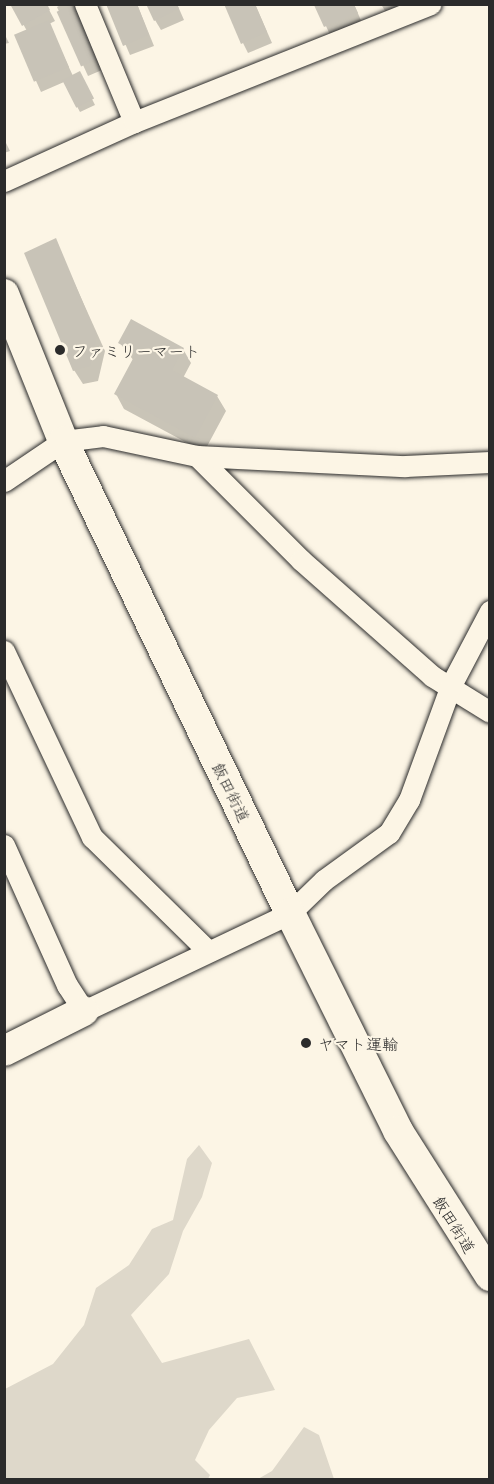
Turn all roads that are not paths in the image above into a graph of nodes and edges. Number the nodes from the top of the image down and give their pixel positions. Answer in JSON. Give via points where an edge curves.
{"nodes":[{"id":1,"x":85,"y":4,"type":"edge"},
{"id":2,"x":430,"y":4,"type":"edge"},
{"id":3,"x":134,"y":122,"type":"junction"},
{"id":4,"x":4,"y":181,"type":"edge"},
{"id":5,"x":4,"y":294,"type":"edge"},
{"id":6,"x":63,"y":441,"type":"junction"},
{"id":7,"x":197,"y":456,"type":"junction"},
{"id":8,"x":489,"y":462,"type":"edge"},
{"id":9,"x":4,"y":481,"type":"edge"},
{"id":10,"x":489,"y":611,"type":"edge"},
{"id":11,"x":4,"y":651,"type":"edge"},
{"id":12,"x":451,"y":686,"type":"junction"},
{"id":13,"x":489,"y":712,"type":"edge"},
{"id":14,"x":4,"y":845,"type":"edge"},
{"id":15,"x":290,"y":913,"type":"junction"},
{"id":16,"x":208,"y":951,"type":"junction"},
{"id":17,"x":84,"y":1011,"type":"junction"},
{"id":18,"x":4,"y":1051,"type":"edge"},
{"id":19,"x":489,"y":1276,"type":"edge"}],
"edges":[{"from":1,"to":3,"type":"street"},
{"from":2,"to":3,"type":"street"},
{"from":3,"to":4,"type":"street"},
{"from":5,"to":6,"type":"main road","name":"飯田街道"},
{"from":6,"to":7,"type":"street","via":[[103,436]]},
{"from":6,"to":9,"type":"street"},
{"from":6,"to":15,"type":"main road","name":"飯田街道"},
{"from":7,"to":8,"type":"street","via":[[405,466]]},
{"from":7,"to":12,"type":"street","via":[[301,560],[432,676]]},
{"from":10,"to":12,"type":"street"},
{"from":11,"to":16,"type":"street","via":[[92,837]]},
{"from":12,"to":13,"type":"street"},
{"from":12,"to":15,"type":"street","via":[[409,800],[389,833],[324,880]]},
{"from":14,"to":17,"type":"street","via":[[68,985]]},
{"from":15,"to":16,"type":"street"},
{"from":15,"to":19,"type":"main road","name":"飯田街道","via":[[398,1131]]},
{"from":16,"to":17,"type":"street"},
{"from":17,"to":18,"type":"main road"}]}
